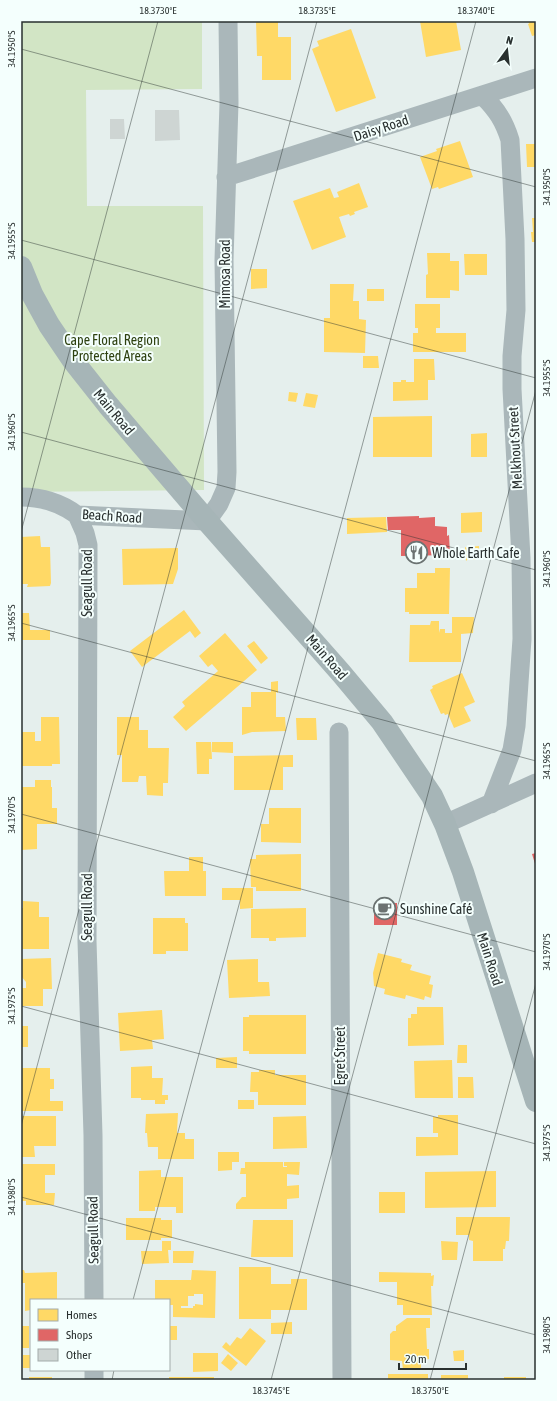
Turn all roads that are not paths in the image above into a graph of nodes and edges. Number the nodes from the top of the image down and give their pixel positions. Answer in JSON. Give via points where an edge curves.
{"nodes":[{"id":1,"x":228,"y":21,"type":"edge"},
{"id":2,"x":536,"y":78,"type":"edge"},
{"id":3,"x":483,"y":96,"type":"junction"},
{"id":4,"x":226,"y":177,"type":"junction"},
{"id":5,"x":21,"y":267,"type":"edge"},
{"id":6,"x":21,"y":497,"type":"edge"},
{"id":7,"x":77,"y":515,"type":"junction"},
{"id":8,"x":208,"y":521,"type":"junction"},
{"id":9,"x":339,"y":732,"type":"dead end"},
{"id":10,"x":536,"y":783,"type":"edge"},
{"id":11,"x":492,"y":804,"type":"junction"},
{"id":12,"x":445,"y":824,"type":"junction"},
{"id":13,"x":534,"y":1087,"type":"edge"},
{"id":14,"x":94,"y":1299,"type":"edge"},
{"id":15,"x":342,"y":1380,"type":"edge"}],
"edges":[{"from":1,"to":4,"type":"street","name":"Mimosa Road","via":[[229,103]]},
{"from":2,"to":3,"type":"street","name":"Daisy Road"},
{"from":3,"to":4,"type":"street","name":"Daisy Road"},
{"from":3,"to":11,"type":"street","name":"Melkhout Street","via":[[497,110],[510,140],[516,294],[512,389],[522,558],[520,683],[516,726],[512,750]]},
{"from":4,"to":8,"type":"street","name":"Mimosa Road","via":[[224,260],[227,472],[226,488]]},
{"from":5,"to":8,"type":"main road","name":"Main Road","via":[[32,294],[74,362]]},
{"from":6,"to":7,"type":"street","name":"Beach Road","via":[[48,501]]},
{"from":7,"to":8,"type":"street","name":"Beach Road"},
{"from":7,"to":14,"type":"street","name":"Seagull Road","via":[[88,545],[87,941],[93,1135]]},
{"from":8,"to":12,"type":"main road","name":"Main Road","via":[[382,722],[432,796]]},
{"from":9,"to":15,"type":"street","name":"Egret Street"},
{"from":10,"to":11,"type":"street"},
{"from":11,"to":12,"type":"street"},
{"from":12,"to":13,"type":"main road","name":"Main Road"}]}
